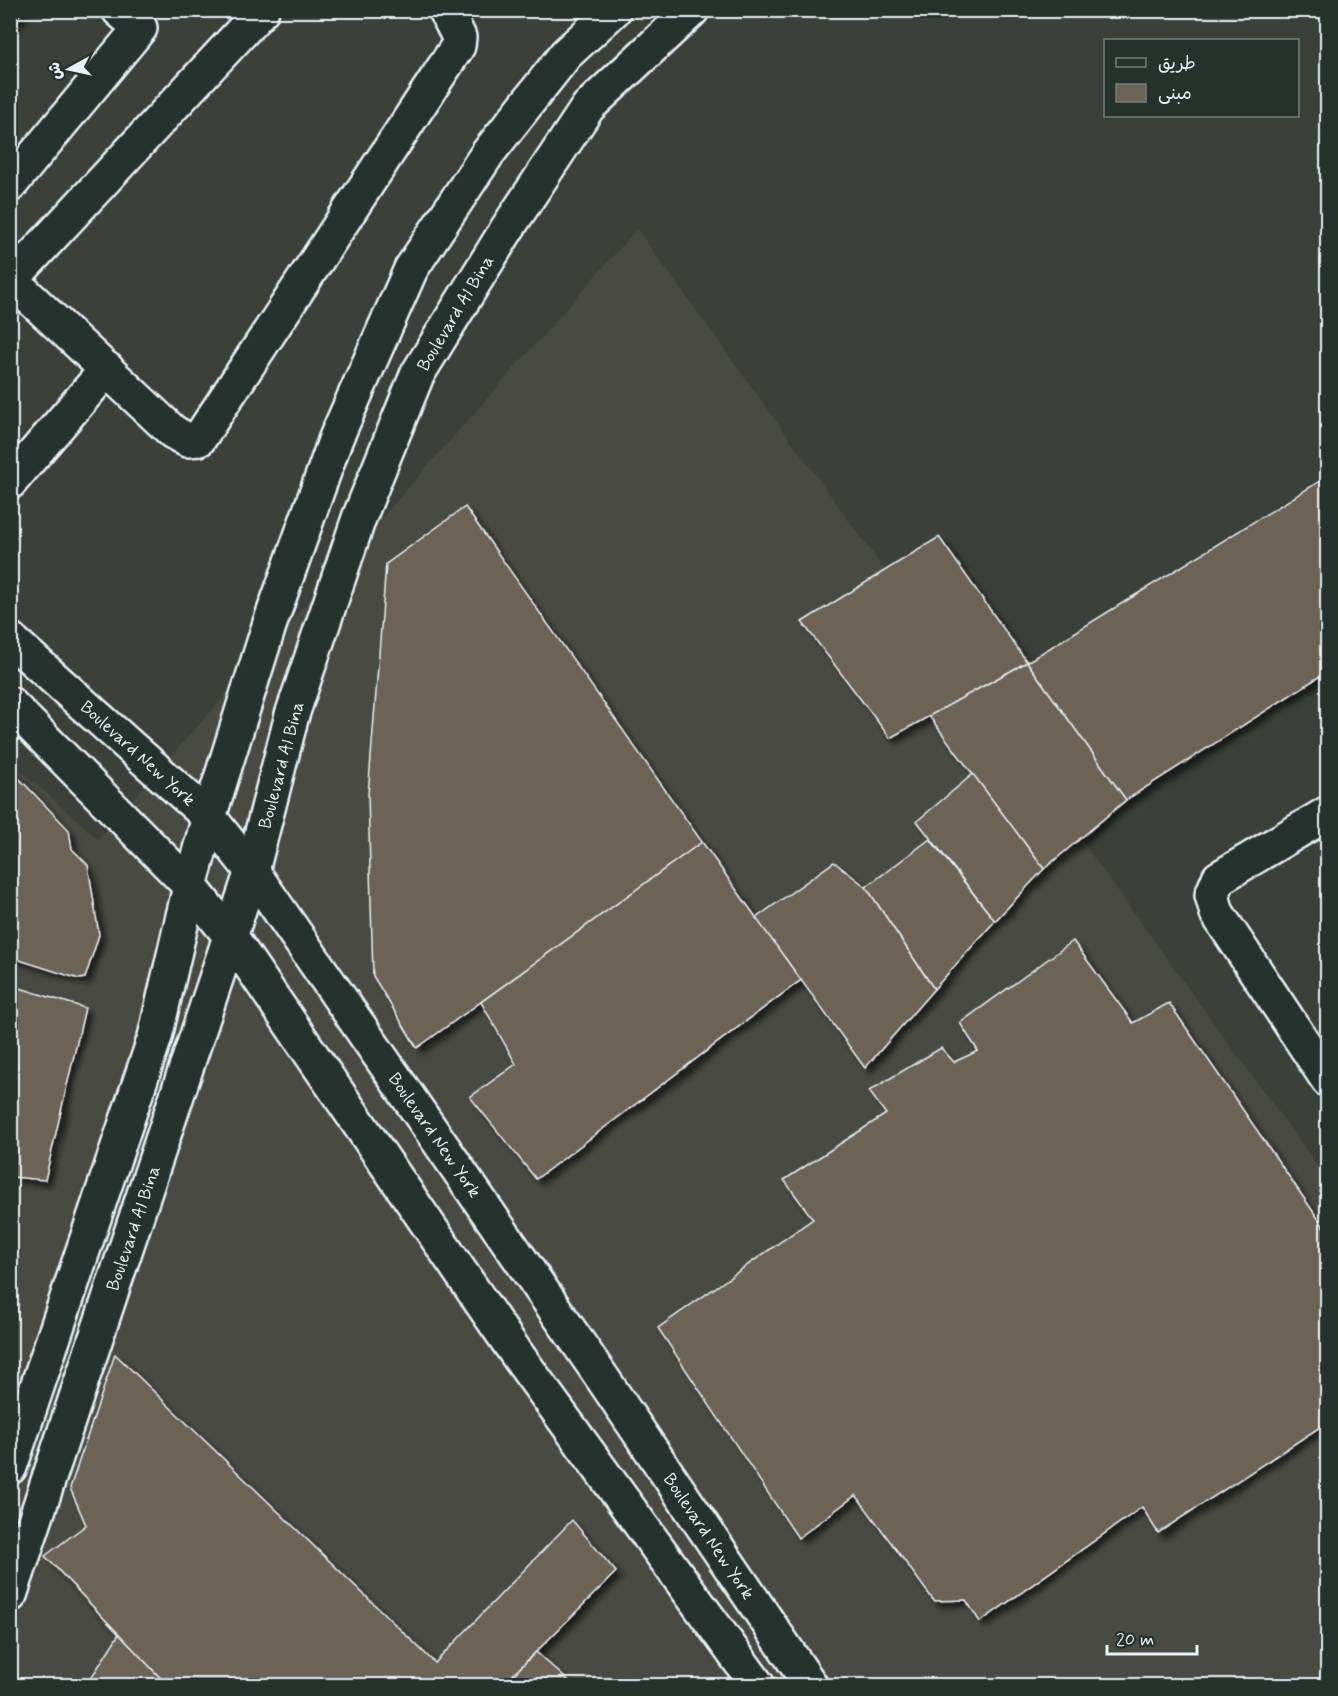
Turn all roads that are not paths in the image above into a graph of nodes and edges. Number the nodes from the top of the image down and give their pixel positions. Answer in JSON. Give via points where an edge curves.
{"nodes":[{"id":1,"x":119,"y":10,"type":"edge"},
{"id":2,"x":262,"y":10,"type":"edge"},
{"id":3,"x":445,"y":10,"type":"edge"},
{"id":4,"x":614,"y":10,"type":"edge"},
{"id":5,"x":692,"y":10,"type":"edge"},
{"id":6,"x":10,"y":185,"type":"edge"},
{"id":7,"x":11,"y":281,"type":"edge"},
{"id":8,"x":107,"y":369,"type":"junction"},
{"id":9,"x":12,"y":478,"type":"edge"},
{"id":10,"x":10,"y":639,"type":"edge"},
{"id":11,"x":10,"y":704,"type":"edge"},
{"id":12,"x":1328,"y":813,"type":"edge"},
{"id":13,"x":209,"y":817,"type":"junction"},
{"id":14,"x":252,"y":872,"type":"junction"},
{"id":15,"x":190,"y":886,"type":"junction"},
{"id":16,"x":231,"y":938,"type":"junction"},
{"id":17,"x":1328,"y":1080,"type":"edge"},
{"id":18,"x":10,"y":1467,"type":"edge"},
{"id":19,"x":10,"y":1595,"type":"edge"},
{"id":20,"x":803,"y":1683,"type":"edge"},
{"id":21,"x":758,"y":1686,"type":"edge"}],
"edges":[{"from":1,"to":6,"type":"main road","via":[[140,28]]},
{"from":2,"to":7,"type":"main road"},
{"from":3,"to":8,"type":"main road","via":[[459,37],[458,46],[199,439],[187,440],[173,432]]},
{"from":4,"to":13,"type":"main road","via":[[566,54],[530,99],[488,153],[411,269],[336,438],[269,626]]},
{"from":5,"to":14,"type":"main road","name":"Boulevard Al Bina","via":[[588,107],[417,375],[359,518],[292,715]]},
{"from":7,"to":8,"type":"main road"},
{"from":8,"to":9,"type":"main road"},
{"from":10,"to":13,"type":"main road","name":"Boulevard New York"},
{"from":11,"to":15,"type":"main road"},
{"from":12,"to":17,"type":"main road","via":[[1219,878],[1212,895],[1217,913]]},
{"from":13,"to":14,"type":"main road","name":"Boulevard New York"},
{"from":13,"to":15,"type":"main road"},
{"from":14,"to":16,"type":"main road","name":"Boulevard Al Bina"},
{"from":14,"to":20,"type":"main road","name":"Boulevard New York","via":[[588,1357]]},
{"from":15,"to":16,"type":"main road"},
{"from":15,"to":18,"type":"main road","via":[[155,1037]]},
{"from":16,"to":19,"type":"main road","name":"Boulevard Al Bina"},
{"from":16,"to":21,"type":"main road","via":[[518,1356]]}]}
